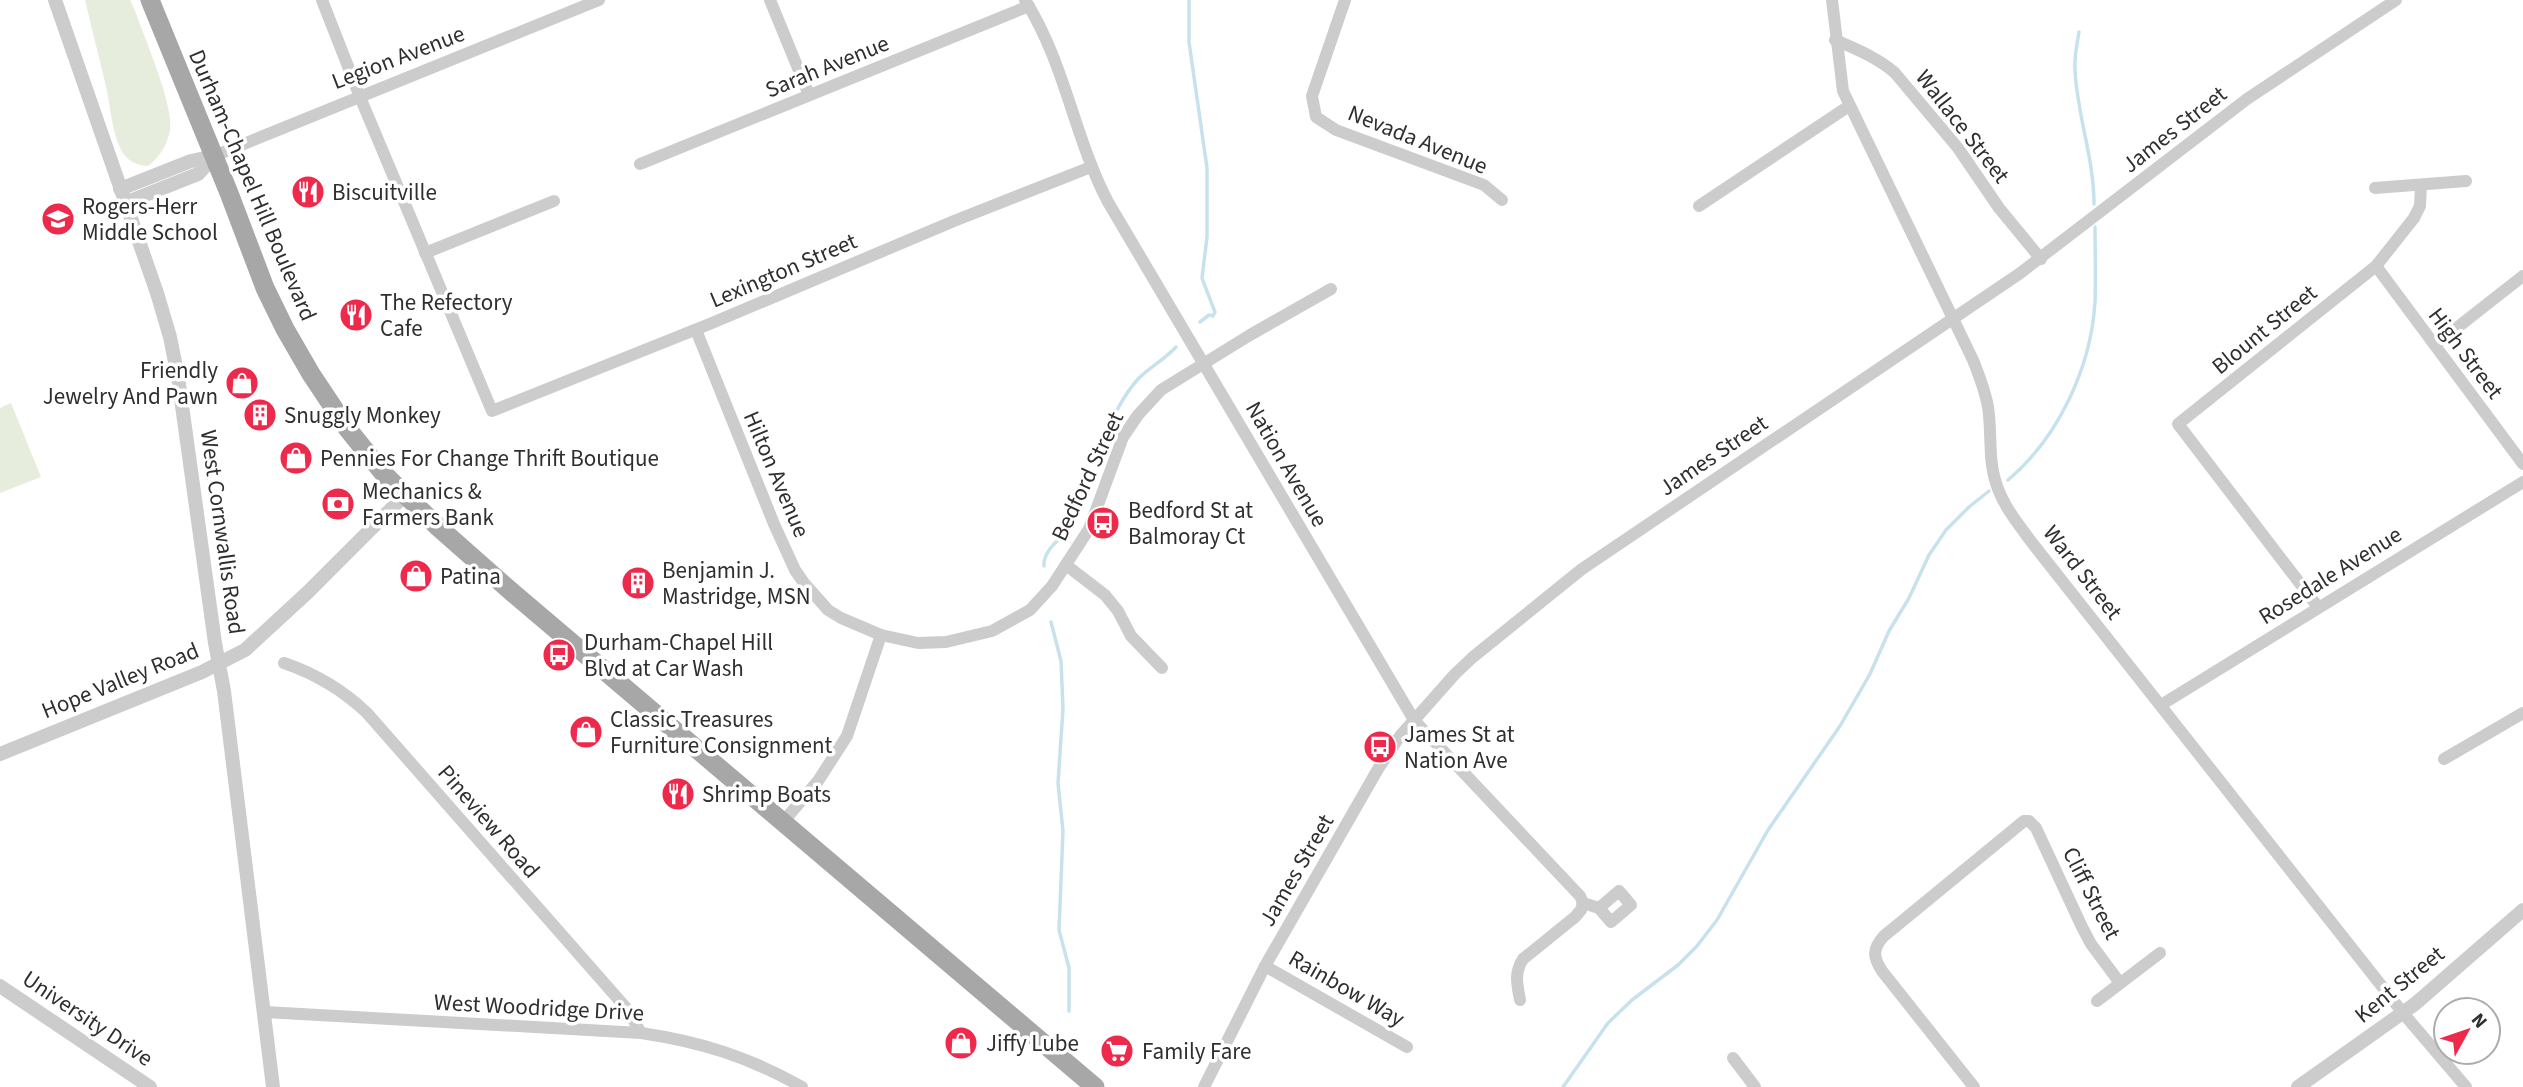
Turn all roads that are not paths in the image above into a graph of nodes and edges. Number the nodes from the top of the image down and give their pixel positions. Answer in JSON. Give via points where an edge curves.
{"nodes":[{"id":1,"x":54,"y":0,"type":"edge"},
{"id":2,"x":150,"y":0,"type":"edge"},
{"id":3,"x":322,"y":0,"type":"edge"},
{"id":4,"x":599,"y":0,"type":"edge"},
{"id":5,"x":770,"y":0,"type":"edge"},
{"id":6,"x":1345,"y":0,"type":"edge"},
{"id":7,"x":1832,"y":0,"type":"edge"},
{"id":8,"x":2396,"y":0,"type":"edge"},
{"id":9,"x":1027,"y":3,"type":"edge"},
{"id":10,"x":1835,"y":40,"type":"junction"},
{"id":11,"x":809,"y":95,"type":"junction"},
{"id":12,"x":360,"y":97,"type":"junction"},
{"id":13,"x":1849,"y":106,"type":"junction"},
{"id":14,"x":214,"y":156,"type":"junction"},
{"id":15,"x":640,"y":164,"type":"dead end"},
{"id":16,"x":1091,"y":167,"type":"junction"},
{"id":17,"x":2466,"y":181,"type":"dead end"},
{"id":18,"x":2421,"y":185,"type":"junction"},
{"id":19,"x":2375,"y":188,"type":"dead end"},
{"id":20,"x":123,"y":196,"type":"junction"},
{"id":21,"x":1502,"y":200,"type":"dead end"},
{"id":22,"x":554,"y":201,"type":"dead end"},
{"id":23,"x":1699,"y":206,"type":"dead end"},
{"id":24,"x":425,"y":253,"type":"junction"},
{"id":25,"x":2041,"y":259,"type":"junction"},
{"id":26,"x":2376,"y":266,"type":"junction"},
{"id":27,"x":2523,"y":276,"type":"edge"},
{"id":28,"x":1331,"y":289,"type":"dead end"},
{"id":29,"x":1953,"y":319,"type":"junction"},
{"id":30,"x":696,"y":330,"type":"junction"},
{"id":31,"x":2435,"y":345,"type":"junction"},
{"id":32,"x":1203,"y":363,"type":"junction"},
{"id":33,"x":2523,"y":464,"type":"edge"},
{"id":34,"x":2523,"y":482,"type":"edge"},
{"id":35,"x":405,"y":495,"type":"junction"},
{"id":36,"x":1066,"y":565,"type":"junction"},
{"id":37,"x":2318,"y":607,"type":"junction"},
{"id":38,"x":881,"y":635,"type":"junction"},
{"id":39,"x":284,"y":663,"type":"dead end"},
{"id":40,"x":219,"y":664,"type":"junction"},
{"id":41,"x":1162,"y":668,"type":"dead end"},
{"id":42,"x":2161,"y":705,"type":"junction"},
{"id":43,"x":2523,"y":713,"type":"edge"},
{"id":44,"x":1414,"y":720,"type":"junction"},
{"id":45,"x":0,"y":754,"type":"edge"},
{"id":46,"x":2444,"y":758,"type":"dead end"},
{"id":47,"x":783,"y":822,"type":"junction"},
{"id":48,"x":1583,"y":903,"type":"junction"},
{"id":49,"x":1599,"y":908,"type":"dead end"},
{"id":50,"x":2523,"y":910,"type":"edge"},
{"id":51,"x":2160,"y":953,"type":"dead end"},
{"id":52,"x":1265,"y":966,"type":"junction"},
{"id":53,"x":2120,"y":983,"type":"junction"},
{"id":54,"x":0,"y":986,"type":"edge"},
{"id":55,"x":1520,"y":1000,"type":"dead end"},
{"id":56,"x":2097,"y":1000,"type":"dead end"},
{"id":57,"x":265,"y":1012,"type":"junction"},
{"id":58,"x":2403,"y":1013,"type":"junction"},
{"id":59,"x":641,"y":1033,"type":"junction"},
{"id":60,"x":1407,"y":1047,"type":"dead end"},
{"id":61,"x":1733,"y":1058,"type":"dead end"},
{"id":62,"x":150,"y":1087,"type":"edge"},
{"id":63,"x":273,"y":1087,"type":"edge"},
{"id":64,"x":802,"y":1087,"type":"edge"},
{"id":65,"x":1095,"y":1087,"type":"edge"},
{"id":66,"x":1204,"y":1087,"type":"edge"},
{"id":67,"x":1755,"y":1087,"type":"edge"},
{"id":68,"x":1974,"y":1087,"type":"edge"},
{"id":69,"x":2298,"y":1087,"type":"edge"},
{"id":70,"x":2466,"y":1087,"type":"edge"}],
"edges":[{"from":1,"to":20,"type":"street","name":"West Cornwallis Road"},
{"from":2,"to":14,"type":"main road","name":"Durham-Chapel Hill Boulevard"},
{"from":3,"to":12,"type":"street"},
{"from":4,"to":12,"type":"street","name":"Legion Avenue"},
{"from":5,"to":11,"type":"street"},
{"from":6,"to":21,"type":"street","name":"Nevada Avenue","via":[[1312,96],[1316,117],[1336,130],[1484,185]]},
{"from":7,"to":10,"type":"street","name":"Ward Street"},
{"from":8,"to":25,"type":"street","name":"James Street","via":[[2246,99]]},
{"from":9,"to":11,"type":"street","name":"Sarah Avenue"},
{"from":9,"to":16,"type":"street","name":"Nation Avenue","via":[[1058,68]]},
{"from":10,"to":13,"type":"street","name":"Ward Street"},
{"from":10,"to":25,"type":"street","name":"Wallace Street","via":[[1895,73]]},
{"from":11,"to":15,"type":"street","name":"Sarah Avenue"},
{"from":12,"to":14,"type":"street","name":"Legion Avenue"},
{"from":12,"to":24,"type":"street"},
{"from":13,"to":23,"type":"street"},
{"from":13,"to":29,"type":"street","name":"Ward Street"},
{"from":14,"to":20,"type":"street","name":"Legion Avenue","via":[[198,174]]},
{"from":14,"to":35,"type":"main road","name":"Durham-Chapel Hill Boulevard","via":[[265,288],[297,352],[347,428]]},
{"from":16,"to":30,"type":"street","name":"Lexington Street"},
{"from":16,"to":32,"type":"street","name":"Nation Avenue"},
{"from":17,"to":18,"type":"street"},
{"from":18,"to":19,"type":"street"},
{"from":18,"to":26,"type":"street","name":"Blount Street","via":[[2414,218]]},
{"from":20,"to":40,"type":"street","name":"West Cornwallis Road","via":[[172,346]]},
{"from":22,"to":24,"type":"street"},
{"from":24,"to":30,"type":"street","name":"Lexington Street","via":[[492,411]]},
{"from":25,"to":29,"type":"street","name":"James Street"},
{"from":26,"to":31,"type":"street","name":"High Street"},
{"from":26,"to":37,"type":"street","name":"Blount Street","via":[[2178,424]]},
{"from":27,"to":31,"type":"street"},
{"from":28,"to":32,"type":"street","name":"Bedford Street"},
{"from":29,"to":42,"type":"street","name":"Ward Street","via":[[1985,391],[1992,468],[2001,496],[2033,544]]},
{"from":29,"to":44,"type":"street","name":"James Street","via":[[1582,569],[1473,657]]},
{"from":30,"to":38,"type":"street","name":"Hilton Avenue","via":[[795,570],[828,610]]},
{"from":31,"to":33,"type":"street","name":"High Street"},
{"from":32,"to":36,"type":"street","name":"Bedford Street","via":[[1161,390],[1129,426],[1095,517]]},
{"from":32,"to":44,"type":"street","name":"Nation Avenue"},
{"from":34,"to":37,"type":"street","name":"Rosedale Avenue"},
{"from":35,"to":40,"type":"street","name":"Hope Valley Road","via":[[269,630]]},
{"from":35,"to":47,"type":"main road","name":"Durham-Chapel Hill Boulevard"},
{"from":36,"to":38,"type":"street","name":"Bedford Street","via":[[1030,610],[992,631],[928,644]]},
{"from":36,"to":41,"type":"street","via":[[1110,600],[1131,636]]},
{"from":37,"to":42,"type":"street","name":"Rosedale Avenue"},
{"from":38,"to":47,"type":"street","via":[[848,736]]},
{"from":39,"to":59,"type":"street","name":"Pineview Road","via":[[319,677],[367,713],[627,1009]]},
{"from":40,"to":45,"type":"street","name":"Hope Valley Road"},
{"from":40,"to":57,"type":"street","name":"West Cornwallis Road"},
{"from":42,"to":58,"type":"street","name":"Ward Street"},
{"from":43,"to":46,"type":"street"},
{"from":44,"to":48,"type":"street","name":"Nation Avenue"},
{"from":44,"to":52,"type":"street","name":"James Street","via":[[1378,769]]},
{"from":47,"to":65,"type":"main road","name":"Durham-Chapel Hill Boulevard"},
{"from":48,"to":49,"type":"street"},
{"from":48,"to":55,"type":"street","via":[[1576,917],[1523,959],[1516,979]]},
{"from":50,"to":58,"type":"street","name":"Kent Street"},
{"from":51,"to":53,"type":"street"},
{"from":52,"to":60,"type":"street","name":"Rainbow Way"},
{"from":52,"to":66,"type":"street","name":"James Street"},
{"from":53,"to":56,"type":"street"},
{"from":53,"to":68,"type":"street","name":"Cliff Street","via":[[2091,944],[2040,836],[2024,821],[1884,936],[1874,950],[1882,971]]},
{"from":54,"to":62,"type":"street","name":"University Drive"},
{"from":57,"to":59,"type":"street","name":"West Woodridge Drive"},
{"from":57,"to":63,"type":"street","name":"West Cornwallis Road"},
{"from":58,"to":69,"type":"street","name":"Kent Street"},
{"from":58,"to":70,"type":"street","name":"Ward Street"},
{"from":59,"to":64,"type":"street","name":"West Woodridge Drive","via":[[735,1054]]},
{"from":61,"to":67,"type":"street"}]}
